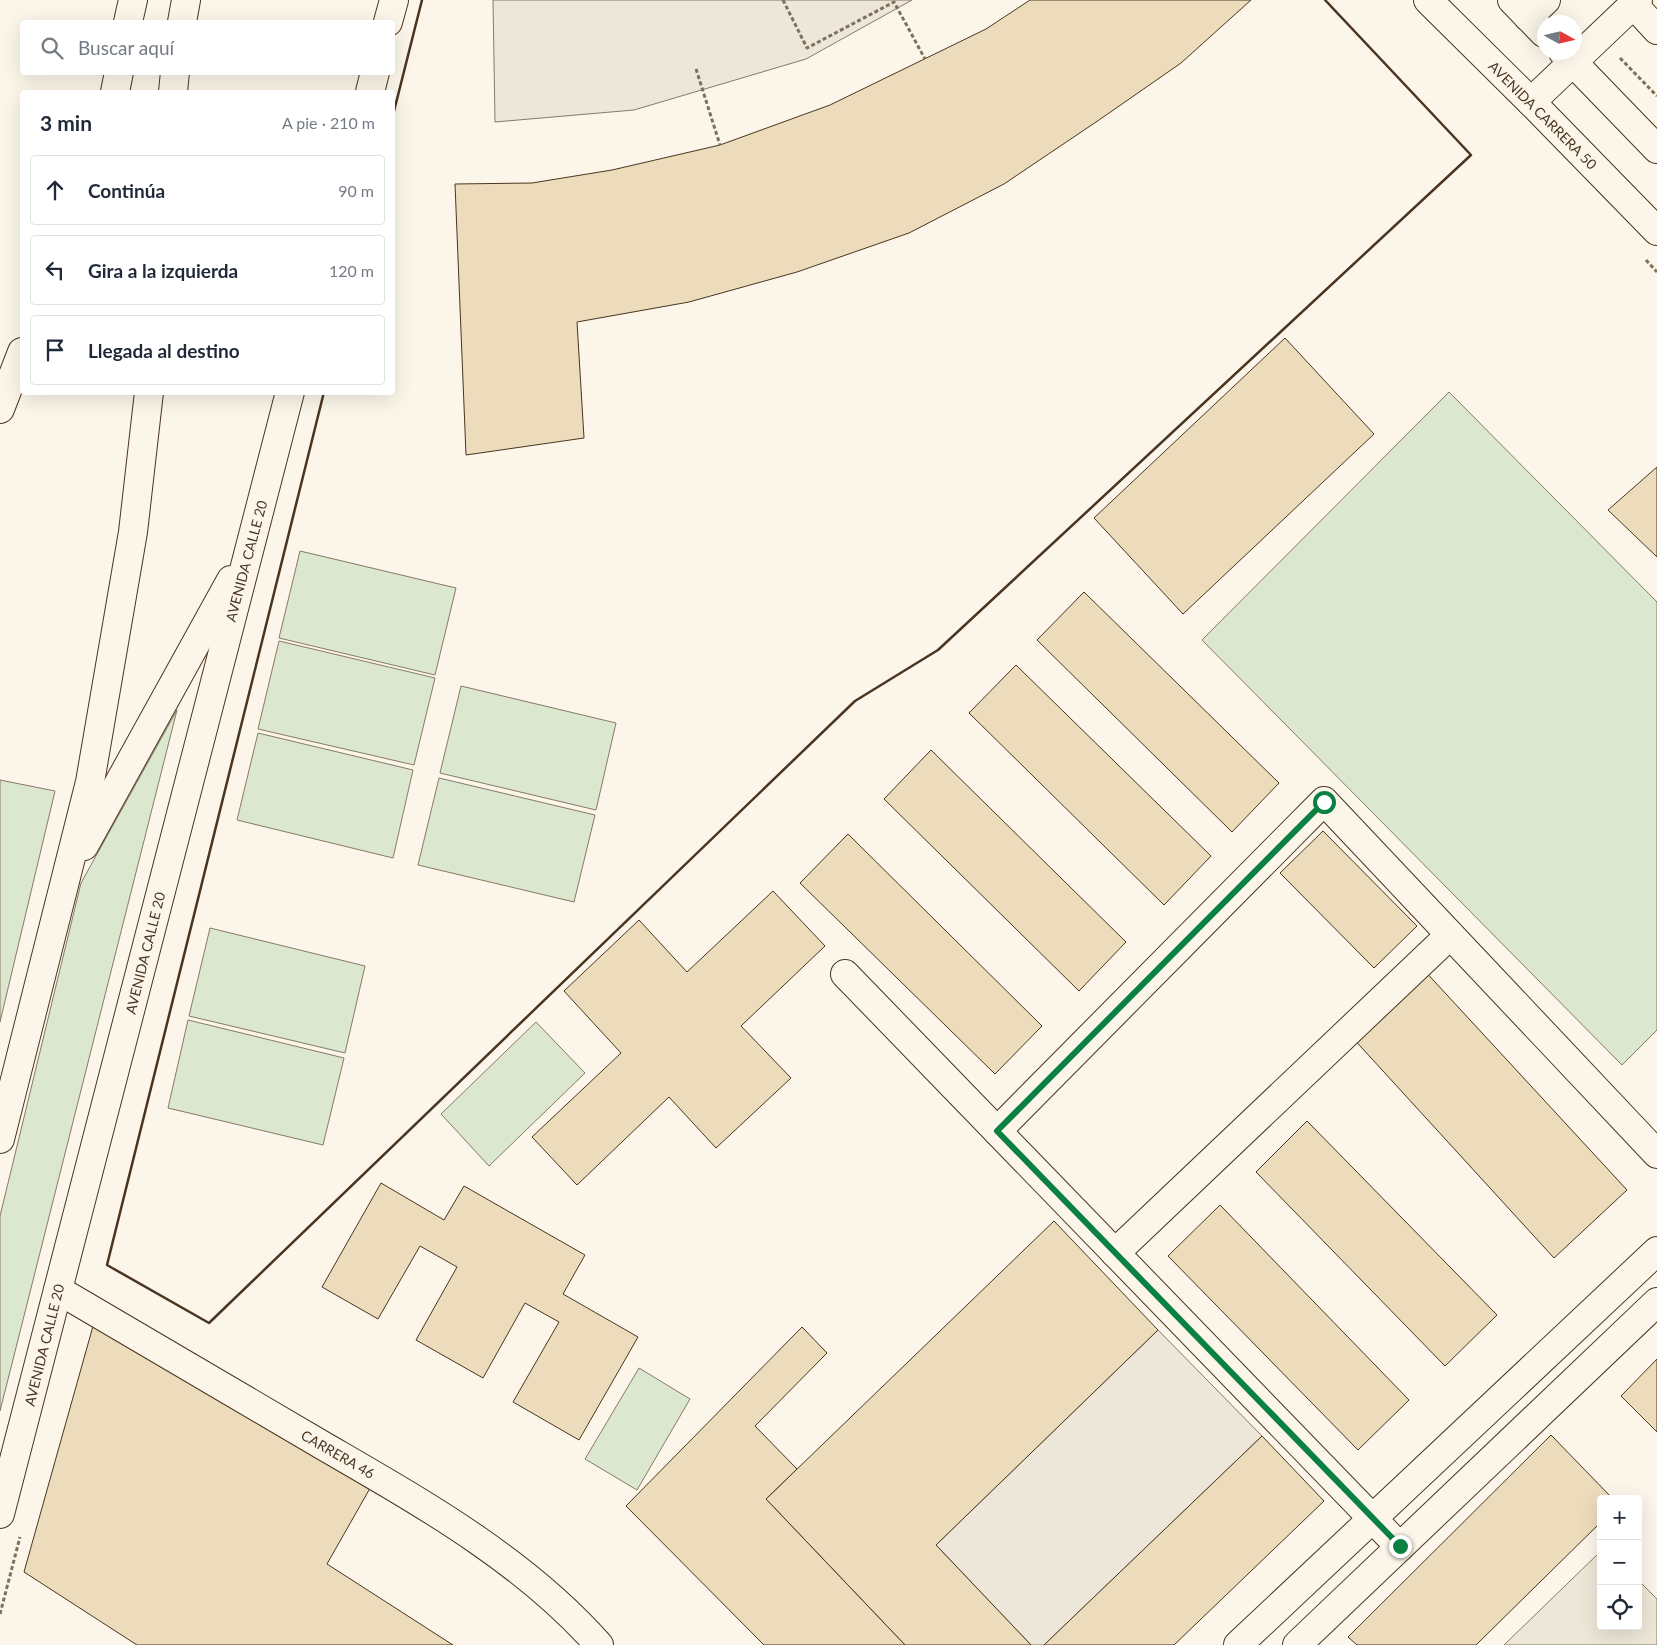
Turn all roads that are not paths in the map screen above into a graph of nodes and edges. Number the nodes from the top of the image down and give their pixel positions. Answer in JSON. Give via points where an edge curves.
{"nodes":[{"id":1,"x":132,"y":0,"type":"edge"},
{"id":2,"x":186,"y":0,"type":"edge"},
{"id":3,"x":394,"y":0,"type":"edge"},
{"id":4,"x":1428,"y":0,"type":"edge"},
{"id":5,"x":1636,"y":2,"type":"edge"},
{"id":6,"x":128,"y":20,"type":"edge"},
{"id":7,"x":182,"y":20,"type":"edge"},
{"id":8,"x":389,"y":20,"type":"edge"},
{"id":9,"x":1657,"y":30,"type":"edge"},
{"id":10,"x":1582,"y":46,"type":"edge"},
{"id":11,"x":1566,"y":60,"type":"edge"},
{"id":12,"x":1571,"y":60,"type":"edge"},
{"id":13,"x":118,"y":75,"type":"edge"},
{"id":14,"x":175,"y":75,"type":"edge"},
{"id":15,"x":374,"y":75,"type":"edge"},
{"id":16,"x":115,"y":90,"type":"edge"},
{"id":17,"x":172,"y":90,"type":"edge"},
{"id":18,"x":370,"y":90,"type":"edge"},
{"id":19,"x":1531,"y":102,"type":"junction"},
{"id":20,"x":1657,"y":149,"type":"edge"},
{"id":21,"x":1657,"y":231,"type":"edge"},
{"id":22,"x":20,"y":357,"type":"edge"},
{"id":23,"x":149,"y":395,"type":"edge"},
{"id":24,"x":289,"y":395,"type":"edge"},
{"id":25,"x":0,"y":408,"type":"edge"},
{"id":26,"x":250,"y":545,"type":"junction"},
{"id":27,"x":64,"y":883,"type":"junction"},
{"id":28,"x":1450,"y":935,"type":"junction"},
{"id":29,"x":844,"y":974,"type":"dead end"},
{"id":30,"x":997,"y":1131,"type":"junction"},
{"id":31,"x":0,"y":1139,"type":"edge"},
{"id":32,"x":1657,"y":1154,"type":"edge"},
{"id":33,"x":1657,"y":1251,"type":"edge"},
{"id":34,"x":1116,"y":1253,"type":"junction"},
{"id":35,"x":58,"y":1290,"type":"junction"},
{"id":36,"x":1657,"y":1302,"type":"edge"},
{"id":37,"x":0,"y":1514,"type":"edge"},
{"id":38,"x":1373,"y":1518,"type":"junction"},
{"id":39,"x":1400,"y":1546,"type":"junction"},
{"id":40,"x":599,"y":1645,"type":"edge"},
{"id":41,"x":1238,"y":1645,"type":"edge"},
{"id":42,"x":1297,"y":1645,"type":"edge"}],
"edges":[{"from":1,"to":6,"type":"main road"},
{"from":2,"to":7,"type":"main road"},
{"from":3,"to":8,"type":"main road"},
{"from":4,"to":19,"type":"main road","name":"AVENIDA CARRERA 50"},
{"from":5,"to":9,"type":"main road"},
{"from":5,"to":10,"type":"main road"},
{"from":11,"to":19,"type":"main road"},
{"from":12,"to":20,"type":"main road"},
{"from":13,"to":16,"type":"main road"},
{"from":14,"to":17,"type":"main road"},
{"from":15,"to":18,"type":"main road"},
{"from":19,"to":21,"type":"main road","name":"AVENIDA CARRERA 50"},
{"from":22,"to":25,"type":"main road"},
{"from":23,"to":27,"type":"main road","via":[[133,532],[90,782]]},
{"from":24,"to":26,"type":"main road","name":"AVENIDA CALLE 20"},
{"from":26,"to":27,"type":"main road"},
{"from":26,"to":35,"type":"main road","name":"AVENIDA CALLE 20"},
{"from":27,"to":31,"type":"main road"},
{"from":28,"to":30,"type":"main road","via":[[1324,802]]},
{"from":28,"to":32,"type":"main road"},
{"from":28,"to":34,"type":"main road"},
{"from":29,"to":30,"type":"main road"},
{"from":30,"to":34,"type":"main road"},
{"from":33,"to":38,"type":"main road"},
{"from":34,"to":38,"type":"main road"},
{"from":35,"to":37,"type":"main road","name":"AVENIDA CALLE 20"},
{"from":35,"to":40,"type":"main road","name":"CARRERA 46","via":[[433,1509],[526,1576]]},
{"from":36,"to":39,"type":"main road"},
{"from":38,"to":39,"type":"main road"},
{"from":38,"to":41,"type":"main road"},
{"from":39,"to":42,"type":"main road"}]}
